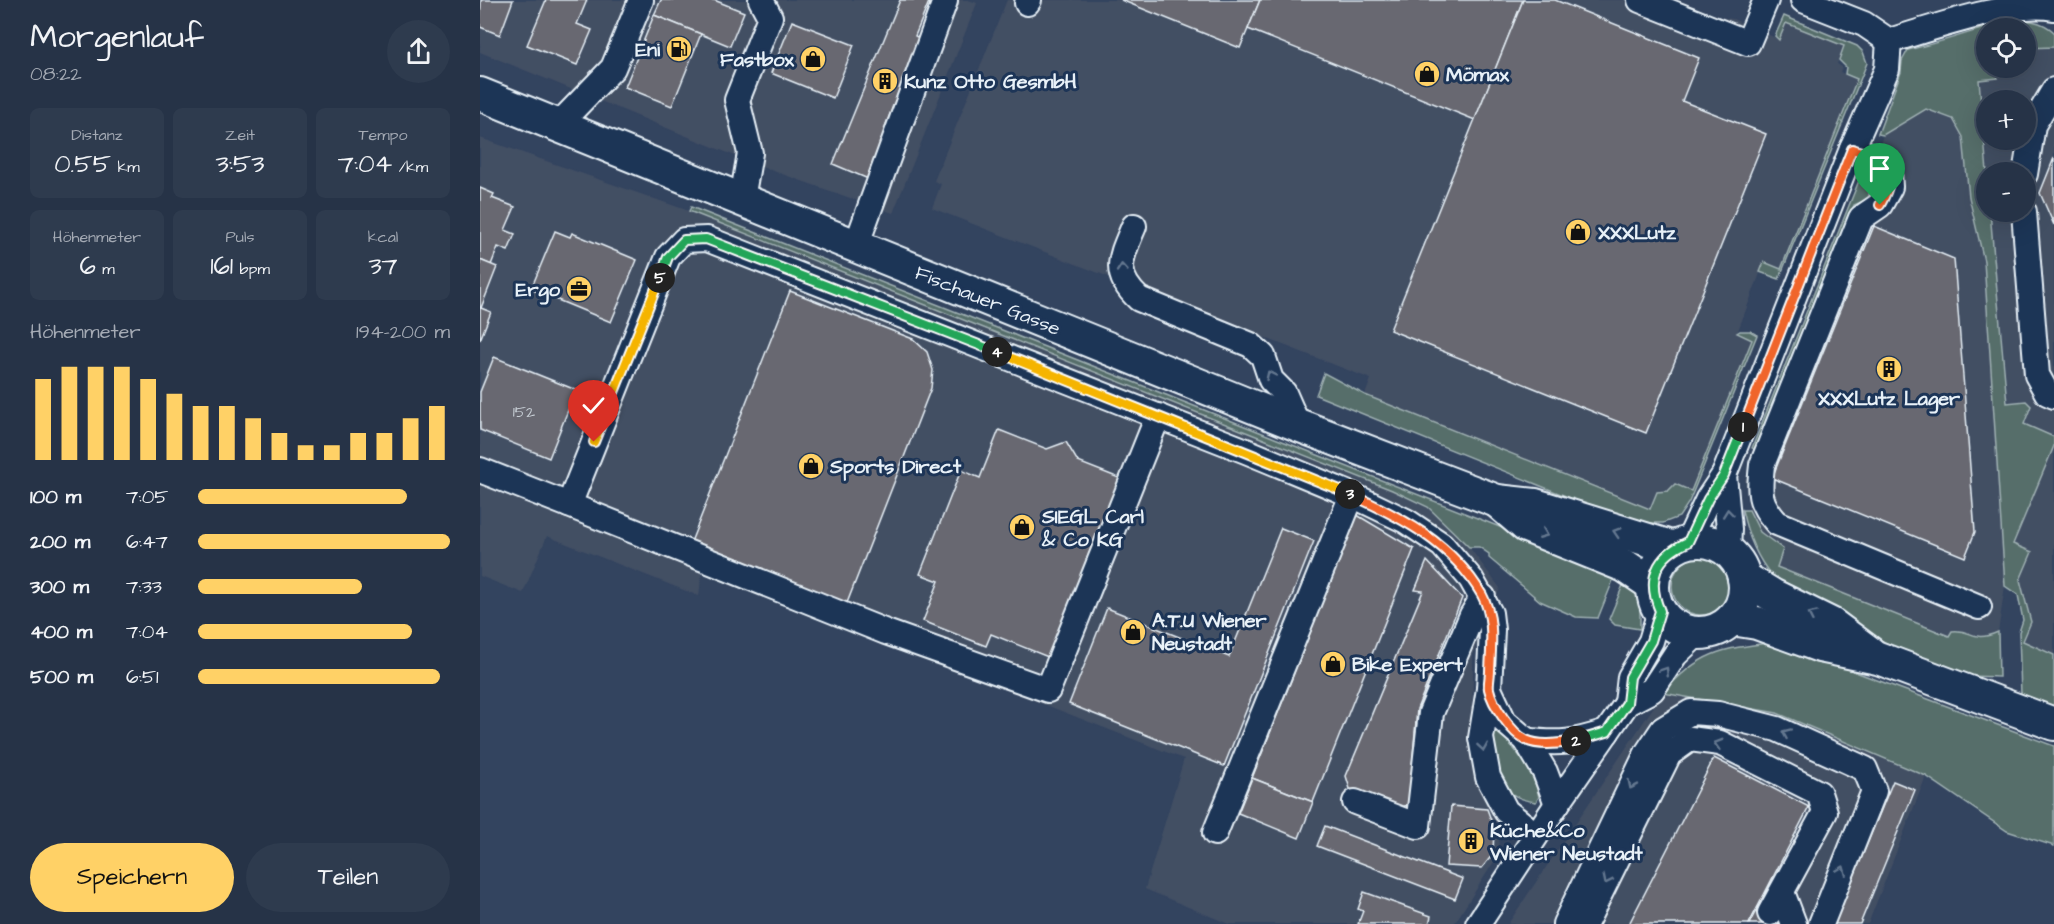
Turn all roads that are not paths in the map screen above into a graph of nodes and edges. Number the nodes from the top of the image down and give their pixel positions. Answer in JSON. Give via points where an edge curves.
{"nodes":[{"id":1,"x":641,"y":0,"type":"edge"},
{"id":2,"x":761,"y":0,"type":"edge"},
{"id":3,"x":1640,"y":0,"type":"edge"},
{"id":4,"x":1766,"y":0,"type":"edge"},
{"id":5,"x":1803,"y":0,"type":"edge"},
{"id":6,"x":945,"y":1,"type":"edge"},
{"id":7,"x":2054,"y":8,"type":"edge"},
{"id":8,"x":1889,"y":40,"type":"junction"},
{"id":9,"x":2054,"y":90,"type":"edge"},
{"id":10,"x":480,"y":94,"type":"edge"},
{"id":11,"x":557,"y":126,"type":"junction"},
{"id":12,"x":1852,"y":149,"type":"junction"},
{"id":13,"x":2027,"y":162,"type":"edge"},
{"id":14,"x":742,"y":199,"type":"junction"},
{"id":15,"x":2025,"y":222,"type":"edge"},
{"id":16,"x":1134,"y":226,"type":"dead end"},
{"id":17,"x":856,"y":246,"type":"junction"},
{"id":18,"x":2054,"y":396,"type":"edge"},
{"id":19,"x":1158,"y":416,"type":"junction"},
{"id":20,"x":1298,"y":425,"type":"junction"},
{"id":21,"x":480,"y":470,"type":"edge"},
{"id":22,"x":1724,"y":475,"type":"junction"},
{"id":23,"x":1352,"y":495,"type":"junction"},
{"id":24,"x":1497,"y":501,"type":"junction"},
{"id":25,"x":569,"y":505,"type":"junction"},
{"id":26,"x":1681,"y":545,"type":"junction"},
{"id":27,"x":1728,"y":551,"type":"junction"},
{"id":28,"x":1744,"y":578,"type":"junction"},
{"id":29,"x":1482,"y":597,"type":"junction"},
{"id":30,"x":1657,"y":598,"type":"junction"},
{"id":31,"x":1979,"y":607,"type":"dead end"},
{"id":32,"x":1732,"y":619,"type":"junction"},
{"id":33,"x":1698,"y":633,"type":"junction"},
{"id":34,"x":1878,"y":658,"type":"junction"},
{"id":35,"x":1489,"y":689,"type":"junction"},
{"id":36,"x":1627,"y":703,"type":"junction"},
{"id":37,"x":2054,"y":724,"type":"edge"},
{"id":38,"x":1607,"y":732,"type":"junction"},
{"id":39,"x":1526,"y":740,"type":"junction"},
{"id":40,"x":1355,"y":802,"type":"dead end"},
{"id":41,"x":1557,"y":804,"type":"junction"},
{"id":42,"x":1215,"y":833,"type":"dead end"},
{"id":43,"x":1536,"y":835,"type":"junction"},
{"id":44,"x":1781,"y":919,"type":"edge"},
{"id":45,"x":1478,"y":924,"type":"edge"},
{"id":46,"x":1565,"y":924,"type":"edge"},
{"id":47,"x":1585,"y":924,"type":"edge"},
{"id":48,"x":1821,"y":924,"type":"edge"}],
"edges":[{"from":1,"to":11,"type":"street","via":[[613,68]]},
{"from":2,"to":14,"type":"street","via":[[770,17],[737,100],[750,153]]},
{"from":3,"to":4,"type":"street","via":[[1748,44]]},
{"from":5,"to":8,"type":"street","via":[[1864,24]]},
{"from":6,"to":17,"type":"street"},
{"from":7,"to":8,"type":"street","via":[[2007,8]]},
{"from":8,"to":12,"type":"street","via":[[1887,69]]},
{"from":9,"to":13,"type":"street","via":[[2033,125]]},
{"from":10,"to":11,"type":"main road","name":"Fischauer Gasse"},
{"from":11,"to":14,"type":"main road","name":"Fischauer Gasse"},
{"from":12,"to":22,"type":"street"},
{"from":12,"to":31,"type":"street","via":[[1879,158],[1889,171],[1890,187],[1880,205],[1861,218],[1762,465],[1763,508],[1777,523]]},
{"from":14,"to":17,"type":"main road","name":"Fischauer Gasse"},
{"from":15,"to":18,"type":"street","via":[[2037,375],[2047,393]]},
{"from":20,"to":16,"type":"street","one_way":true,"via":[[1284,393],[1271,380],[1263,356],[1251,345],[1139,298],[1127,288],[1120,260]]},
{"from":17,"to":20,"type":"main road","name":"Fischauer Gasse"},
{"from":19,"to":23,"type":"street"},
{"from":19,"to":25,"type":"street","via":[[706,239],[684,240],[668,257]]},
{"from":19,"to":25,"type":"street","via":[[1048,690],[886,632]]},
{"from":20,"to":24,"type":"main road","name":"Fischauer Gasse"},
{"from":21,"to":25,"type":"street"},
{"from":22,"to":26,"type":"street"},
{"from":27,"to":22,"type":"street","one_way":true},
{"from":23,"to":29,"type":"street","via":[[1406,521],[1442,545],[1472,579]]},
{"from":23,"to":42,"type":"street"},
{"from":26,"to":24,"type":"main road","name":"Fischauer Gasse","one_way":true,"via":[[1535,505]]},
{"from":24,"to":30,"type":"main road","name":"Fischauer Gasse","one_way":true,"via":[[1526,526],[1625,566]]},
{"from":26,"to":27,"type":"main road","via":[[1702,541]]},
{"from":26,"to":30,"type":"main road","via":[[1663,558],[1656,571]]},
{"from":27,"to":28,"type":"main road"},
{"from":28,"to":32,"type":"main road","via":[[1741,607]]},
{"from":34,"to":28,"type":"main road","one_way":true,"via":[[1831,624]]},
{"from":29,"to":35,"type":"street","via":[[1490,613],[1492,630]]},
{"from":29,"to":40,"type":"street","via":[[1431,713],[1418,826]]},
{"from":30,"to":33,"type":"main road","via":[[1677,626]]},
{"from":30,"to":36,"type":"street","via":[[1651,641],[1630,677]]},
{"from":32,"to":33,"type":"main road","via":[[1716,629]]},
{"from":32,"to":34,"type":"main road","via":[[1757,623],[1820,646]]},
{"from":36,"to":33,"type":"street","one_way":true,"via":[[1652,690],[1675,655]]},
{"from":34,"to":37,"type":"main road"},
{"from":35,"to":39,"type":"street","via":[[1504,721]]},
{"from":35,"to":43,"type":"street","one_way":true,"via":[[1481,738],[1488,777],[1506,811]]},
{"from":36,"to":38,"type":"street"},
{"from":38,"to":39,"type":"street","via":[[1556,744]]},
{"from":38,"to":41,"type":"street"},
{"from":39,"to":41,"type":"street","via":[[1545,772]]},
{"from":41,"to":43,"type":"street"},
{"from":43,"to":45,"type":"street"},
{"from":44,"to":47,"type":"street","one_way":true,"via":[[1782,892],[1825,812],[1819,794],[1792,789],[1751,768],[1720,743],[1690,739],[1669,754]]},
{"from":48,"to":46,"type":"street","one_way":true,"via":[[1874,791],[1865,769],[1777,729],[1718,714],[1691,712],[1664,729],[1647,753]]}]}
